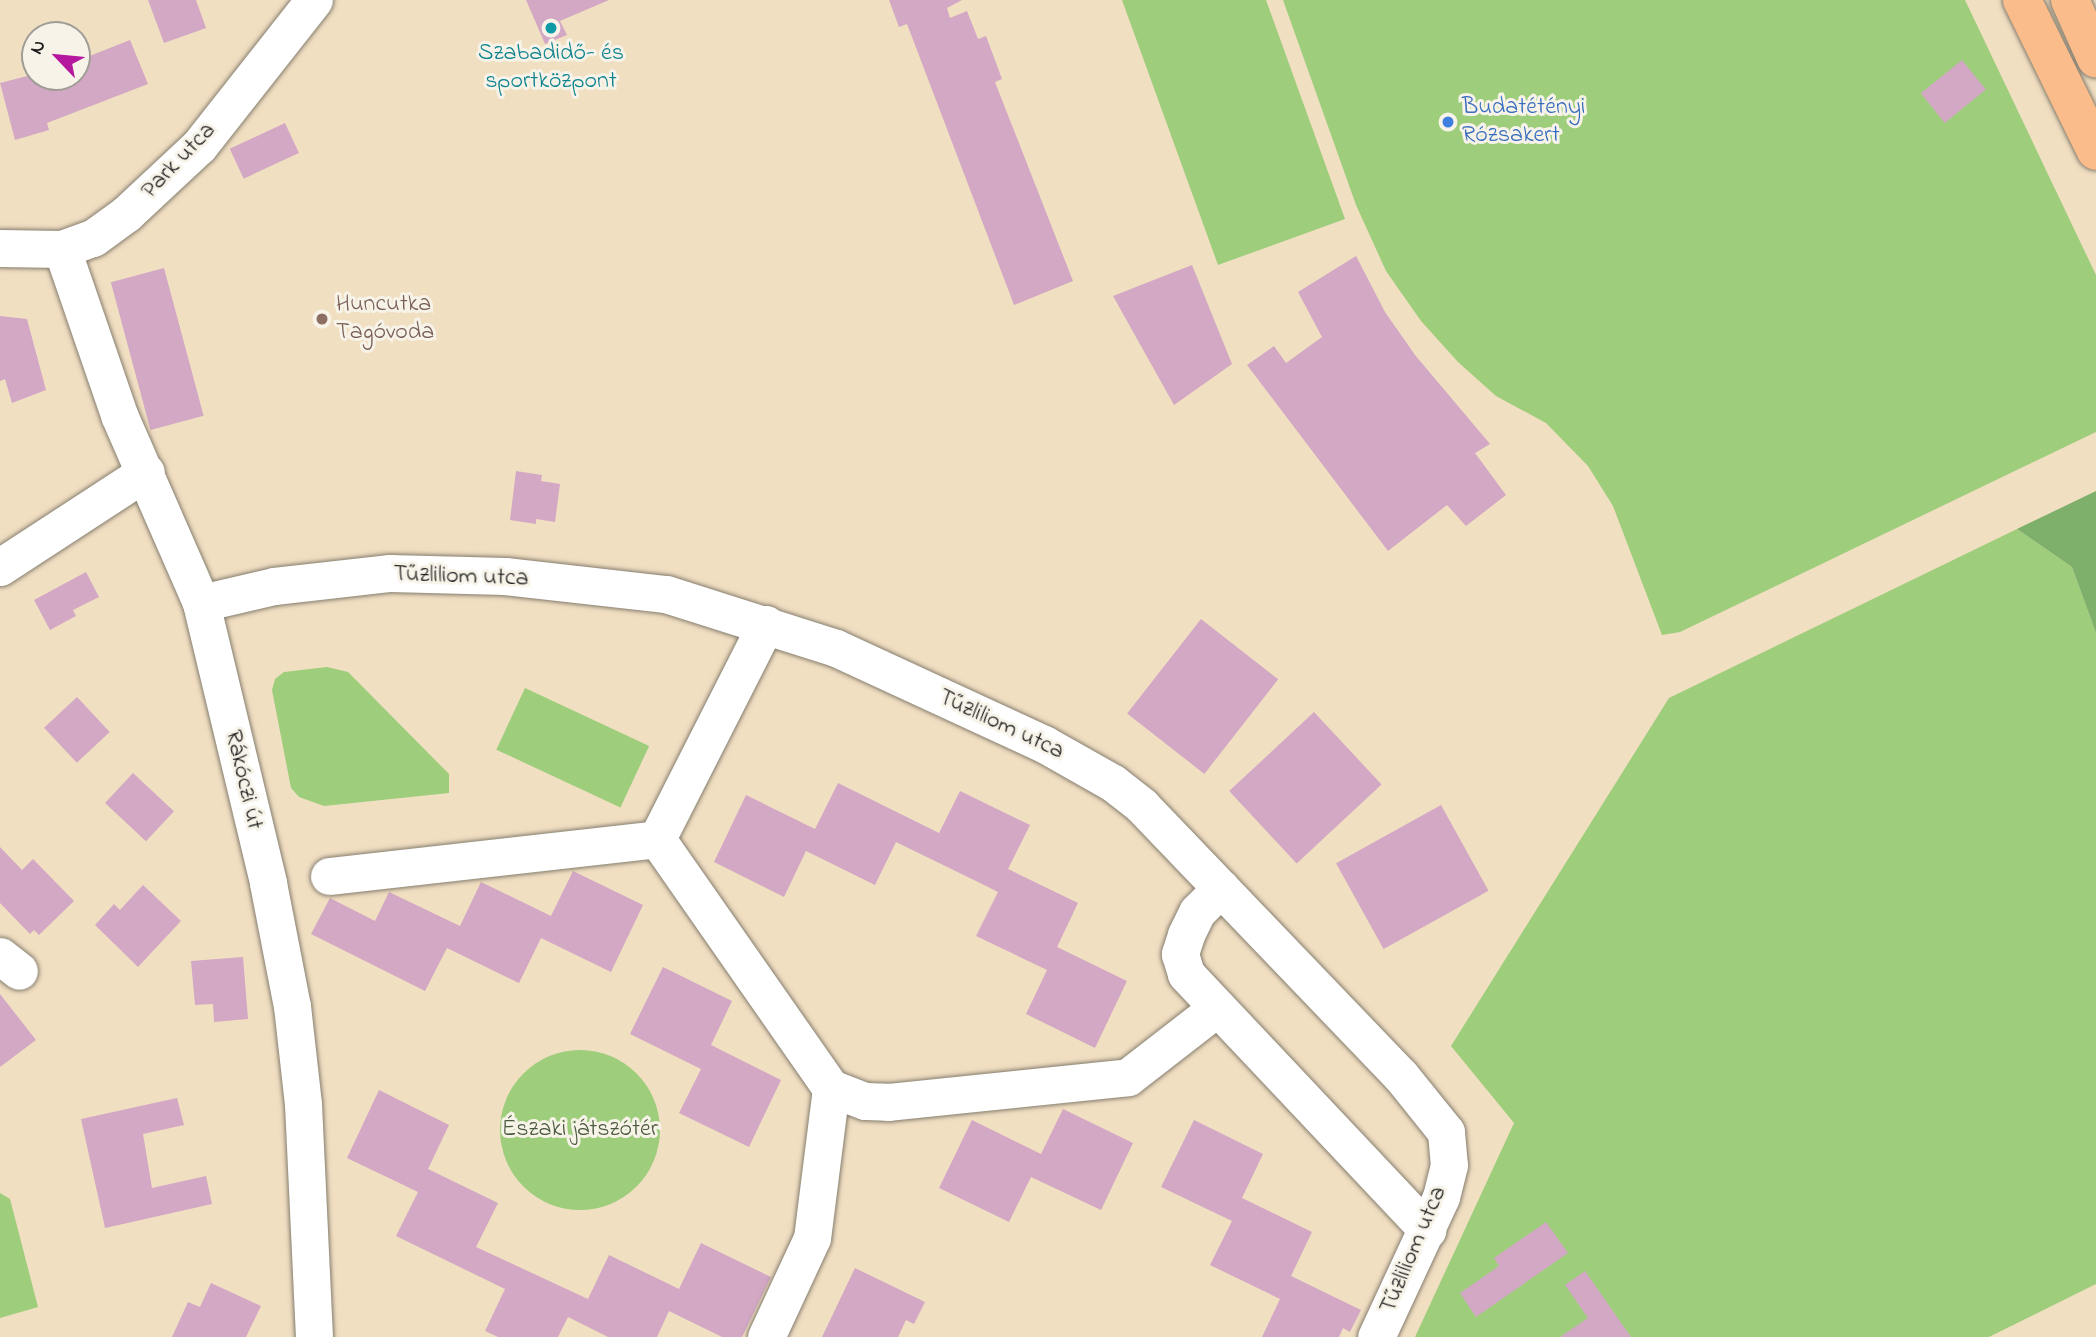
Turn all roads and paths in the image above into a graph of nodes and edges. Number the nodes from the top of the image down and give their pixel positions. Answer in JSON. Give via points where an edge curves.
{"nodes":[{"id":1,"x":314,"y":0,"type":"edge"},
{"id":2,"x":2022,"y":0,"type":"edge"},
{"id":3,"x":2070,"y":0,"type":"edge"},
{"id":4,"x":2096,"y":58,"type":"edge"},
{"id":5,"x":2096,"y":152,"type":"edge"},
{"id":6,"x":0,"y":248,"type":"edge"},
{"id":7,"x":62,"y":249,"type":"junction"},
{"id":8,"x":146,"y":472,"type":"junction"},
{"id":9,"x":0,"y":567,"type":"edge"},
{"id":10,"x":201,"y":603,"type":"junction"},
{"id":11,"x":766,"y":624,"type":"junction"},
{"id":12,"x":657,"y":839,"type":"junction"},
{"id":13,"x":329,"y":876,"type":"dead end"},
{"id":14,"x":1221,"y":888,"type":"junction"},
{"id":15,"x":1217,"y":1008,"type":"junction"},
{"id":16,"x":831,"y":1088,"type":"junction"},
{"id":17,"x":1427,"y":1230,"type":"junction"},
{"id":18,"x":314,"y":1337,"type":"edge"},
{"id":19,"x":766,"y":1337,"type":"edge"},
{"id":20,"x":1376,"y":1337,"type":"edge"}],
"edges":[{"from":1,"to":7,"type":"street","name":"Park utca","via":[[199,146],[163,183],[93,238]]},
{"from":2,"to":5,"type":"main road"},
{"from":3,"to":4,"type":"main road"},
{"from":6,"to":7,"type":"street","name":"Park utca"},
{"from":7,"to":8,"type":"street","name":"Rákóczi út","via":[[119,415]]},
{"from":8,"to":9,"type":"street"},
{"from":8,"to":10,"type":"street","name":"Rákóczi út"},
{"from":10,"to":11,"type":"street","name":"Tűzliliom utca","via":[[325,578],[449,573],[666,594]]},
{"from":10,"to":18,"type":"street","name":"Rákóczi út","via":[[268,883],[292,1006],[303,1104]]},
{"from":11,"to":12,"type":"street"},
{"from":11,"to":14,"type":"street","name":"Tűzliliom utca","via":[[836,648],[1081,764],[1142,806]]},
{"from":12,"to":13,"type":"street"},
{"from":12,"to":16,"type":"street"},
{"from":14,"to":15,"type":"street","via":[[1197,912],[1180,954],[1186,974]]},
{"from":14,"to":17,"type":"street","name":"Tűzliliom utca","via":[[1401,1076],[1446,1132],[1450,1165]]},
{"from":15,"to":16,"type":"street","via":[[1128,1077],[888,1102],[865,1101]]},
{"from":15,"to":17,"type":"street"},
{"from":16,"to":19,"type":"street","via":[[813,1238]]},
{"from":17,"to":20,"type":"street","name":"Tűzliliom utca"}]}
